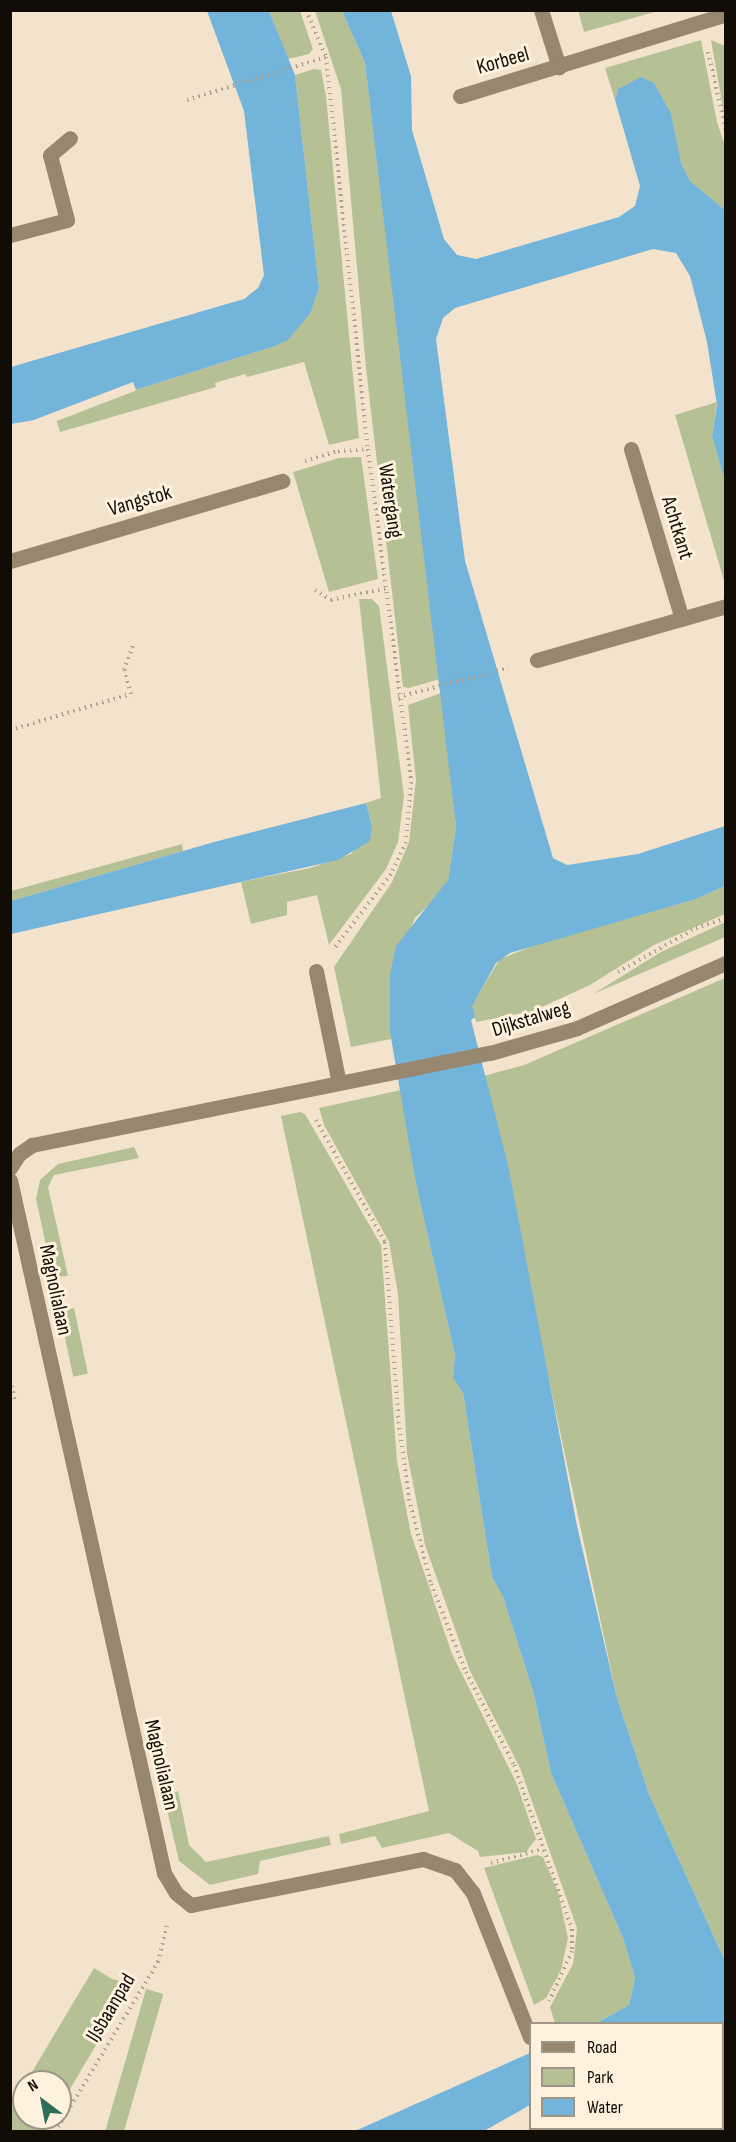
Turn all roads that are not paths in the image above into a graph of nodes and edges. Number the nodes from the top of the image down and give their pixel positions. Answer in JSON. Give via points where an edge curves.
{"nodes":[{"id":1,"x":541,"y":10,"type":"edge"},
{"id":2,"x":726,"y":14,"type":"edge"},
{"id":3,"x":559,"y":67,"type":"junction"},
{"id":4,"x":460,"y":96,"type":"dead end"},
{"id":5,"x":70,"y":138,"type":"dead end"},
{"id":6,"x":10,"y":235,"type":"edge"},
{"id":7,"x":631,"y":449,"type":"dead end"},
{"id":8,"x":282,"y":481,"type":"road end"},
{"id":9,"x":10,"y":561,"type":"edge"},
{"id":10,"x":726,"y":606,"type":"edge"},
{"id":11,"x":682,"y":619,"type":"junction"},
{"id":12,"x":537,"y":660,"type":"dead end"},
{"id":13,"x":726,"y":963,"type":"edge"},
{"id":14,"x":316,"y":971,"type":"road end"},
{"id":15,"x":339,"y":1083,"type":"junction"},
{"id":16,"x":15,"y":1147,"type":"edge"},
{"id":17,"x":10,"y":1168,"type":"edge"},
{"id":18,"x":10,"y":1180,"type":"edge"},
{"id":19,"x":529,"y":2032,"type":"edge"}],
"edges":[{"from":1,"to":3,"type":"street","name":"Korbeel"},
{"from":2,"to":3,"type":"street","name":"Korbeel"},
{"from":3,"to":4,"type":"street","name":"Korbeel"},
{"from":5,"to":6,"type":"street","via":[[50,155],[67,220]]},
{"from":7,"to":11,"type":"street","name":"Achtkant"},
{"from":8,"to":9,"type":"street","name":"Vangstok"},
{"from":10,"to":11,"type":"street"},
{"from":11,"to":12,"type":"street"},
{"from":13,"to":15,"type":"street","name":"Dijkstalweg","via":[[577,1028],[490,1053]]},
{"from":14,"to":15,"type":"street"},
{"from":15,"to":16,"type":"street","name":"Dijkstalweg"},
{"from":16,"to":17,"type":"street"},
{"from":18,"to":19,"type":"street","name":"Magnolialaan","via":[[161,1862],[176,1893],[191,1905],[423,1859],[455,1870],[473,1893]]}]}
